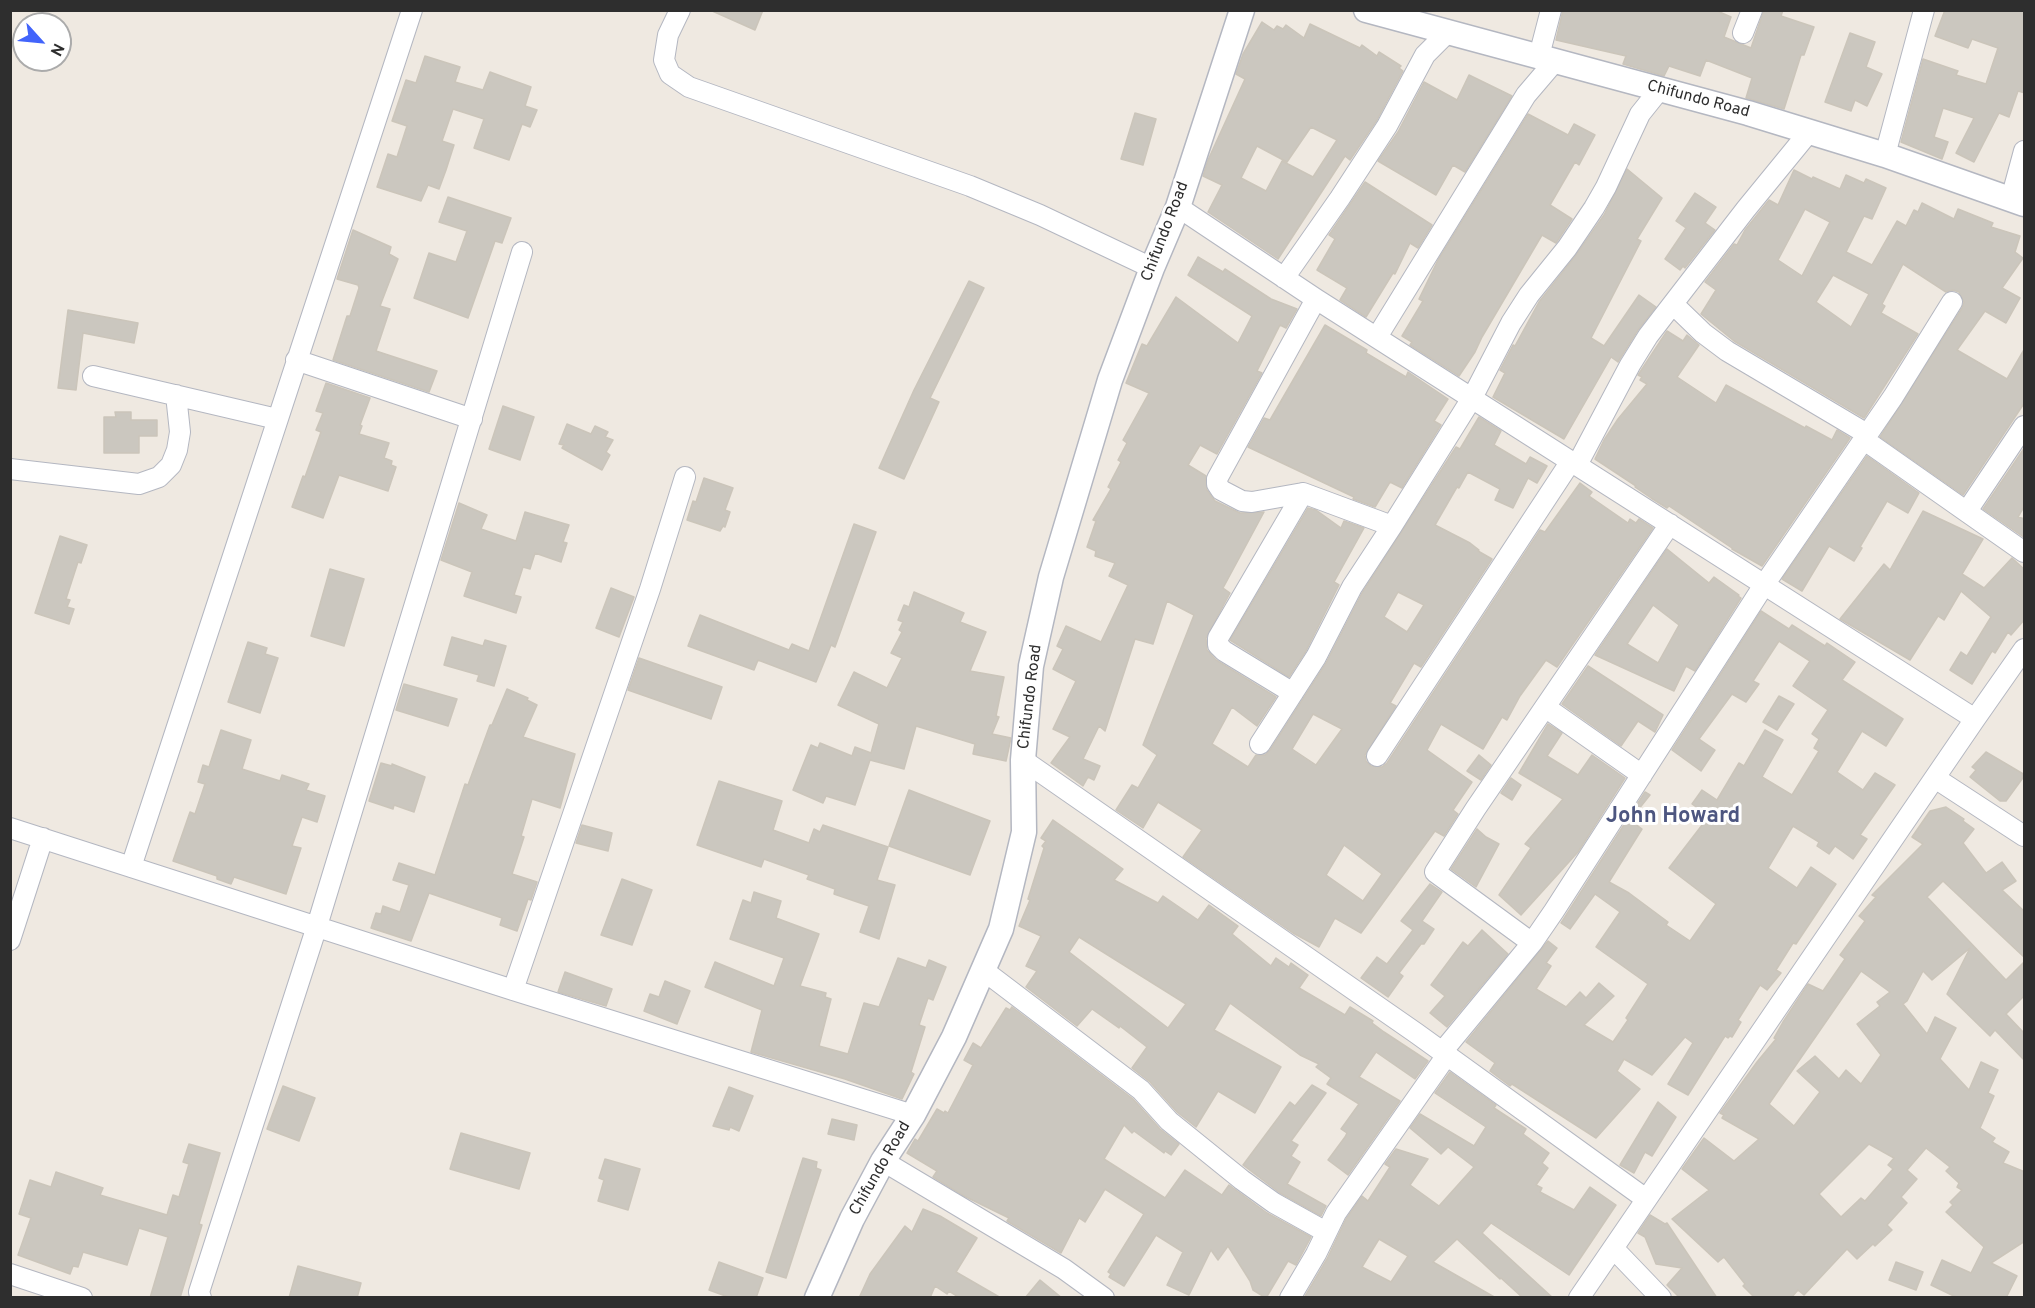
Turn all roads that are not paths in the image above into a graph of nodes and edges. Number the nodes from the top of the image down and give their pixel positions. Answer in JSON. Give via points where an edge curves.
{"nodes":[{"id":1,"x":412,"y":10,"type":"edge"},
{"id":2,"x":680,"y":10,"type":"edge"},
{"id":3,"x":1242,"y":10,"type":"edge"},
{"id":4,"x":1366,"y":10,"type":"edge"},
{"id":5,"x":1551,"y":10,"type":"edge"},
{"id":6,"x":1752,"y":10,"type":"edge"},
{"id":7,"x":1924,"y":10,"type":"edge"},
{"id":8,"x":1448,"y":32,"type":"junction"},
{"id":9,"x":1743,"y":33,"type":"dead end"},
{"id":10,"x":1547,"y":59,"type":"junction"},
{"id":11,"x":1660,"y":89,"type":"junction"},
{"id":12,"x":1809,"y":132,"type":"junction"},
{"id":13,"x":2025,"y":151,"type":"edge"},
{"id":14,"x":1885,"y":155,"type":"junction"},
{"id":15,"x":2018,"y":201,"type":"edge"},
{"id":16,"x":1178,"y":207,"type":"junction"},
{"id":17,"x":522,"y":252,"type":"dead end"},
{"id":18,"x":1152,"y":268,"type":"junction"},
{"id":19,"x":1284,"y":278,"type":"junction"},
{"id":20,"x":1316,"y":299,"type":"junction"},
{"id":21,"x":1952,"y":302,"type":"dead end"},
{"id":22,"x":1673,"y":304,"type":"junction"},
{"id":23,"x":1377,"y":337,"type":"junction"},
{"id":24,"x":296,"y":360,"type":"junction"},
{"id":25,"x":93,"y":376,"type":"dead end"},
{"id":26,"x":176,"y":395,"type":"junction"},
{"id":27,"x":1472,"y":398,"type":"junction"},
{"id":28,"x":472,"y":418,"type":"junction"},
{"id":29,"x":277,"y":419,"type":"junction"},
{"id":30,"x":2025,"y":426,"type":"edge"},
{"id":31,"x":1865,"y":436,"type":"junction"},
{"id":32,"x":1574,"y":463,"type":"junction"},
{"id":33,"x":10,"y":469,"type":"edge"},
{"id":34,"x":685,"y":477,"type":"dead end"},
{"id":35,"x":1304,"y":493,"type":"junction"},
{"id":36,"x":1967,"y":511,"type":"junction"},
{"id":37,"x":1670,"y":524,"type":"junction"},
{"id":38,"x":1392,"y":526,"type":"junction"},
{"id":39,"x":2025,"y":552,"type":"edge"},
{"id":40,"x":1764,"y":585,"type":"junction"},
{"id":41,"x":2025,"y":649,"type":"edge"},
{"id":42,"x":1293,"y":693,"type":"junction"},
{"id":43,"x":1545,"y":707,"type":"junction"},
{"id":44,"x":1975,"y":719,"type":"junction"},
{"id":45,"x":1260,"y":744,"type":"dead end"},
{"id":46,"x":1377,"y":756,"type":"dead end"},
{"id":47,"x":1023,"y":760,"type":"junction"},
{"id":48,"x":1642,"y":775,"type":"junction"},
{"id":49,"x":1935,"y":778,"type":"junction"},
{"id":50,"x":10,"y":828,"type":"edge"},
{"id":51,"x":2025,"y":836,"type":"edge"},
{"id":52,"x":43,"y":838,"type":"junction"},
{"id":53,"x":131,"y":867,"type":"junction"},
{"id":54,"x":316,"y":926,"type":"junction"},
{"id":55,"x":10,"y":940,"type":"edge"},
{"id":56,"x":1532,"y":943,"type":"junction"},
{"id":57,"x":983,"y":970,"type":"junction"},
{"id":58,"x":513,"y":990,"type":"junction"},
{"id":59,"x":1444,"y":1053,"type":"junction"},
{"id":60,"x":913,"y":1115,"type":"junction"},
{"id":61,"x":883,"y":1161,"type":"junction"},
{"id":62,"x":1646,"y":1199,"type":"junction"},
{"id":63,"x":1326,"y":1232,"type":"junction"},
{"id":64,"x":1614,"y":1249,"type":"junction"},
{"id":65,"x":10,"y":1274,"type":"edge"},
{"id":66,"x":82,"y":1298,"type":"edge"},
{"id":67,"x":201,"y":1298,"type":"edge"},
{"id":68,"x":817,"y":1298,"type":"edge"},
{"id":69,"x":1104,"y":1298,"type":"edge"},
{"id":70,"x":1290,"y":1298,"type":"edge"},
{"id":71,"x":1579,"y":1298,"type":"edge"},
{"id":72,"x":1661,"y":1298,"type":"edge"}],
"edges":[{"from":1,"to":24,"type":"street"},
{"from":2,"to":18,"type":"street","via":[[663,60],[670,74],[689,87],[970,186]]},
{"from":3,"to":16,"type":"street","name":"Chifundo Road"},
{"from":4,"to":8,"type":"street","name":"Chifundo Road"},
{"from":5,"to":10,"type":"street"},
{"from":6,"to":9,"type":"street"},
{"from":7,"to":14,"type":"street"},
{"from":8,"to":10,"type":"street","name":"Chifundo Road"},
{"from":8,"to":19,"type":"street","via":[[1425,55],[1388,126]]},
{"from":10,"to":11,"type":"street","name":"Chifundo Road"},
{"from":10,"to":23,"type":"street"},
{"from":11,"to":12,"type":"street","name":"Chifundo Road"},
{"from":11,"to":27,"type":"street","via":[[1640,114],[1594,208],[1511,323]]},
{"from":12,"to":14,"type":"street","name":"Chifundo Road"},
{"from":12,"to":22,"type":"street"},
{"from":13,"to":15,"type":"street"},
{"from":14,"to":15,"type":"street","name":"Chifundo Road"},
{"from":16,"to":18,"type":"street","name":"Chifundo Road"},
{"from":16,"to":19,"type":"street"},
{"from":17,"to":28,"type":"street"},
{"from":18,"to":47,"type":"street","name":"Chifundo Road","via":[[1110,380],[1051,577],[1031,666]]},
{"from":19,"to":20,"type":"street"},
{"from":20,"to":23,"type":"street"},
{"from":20,"to":35,"type":"street","via":[[1217,479],[1221,490],[1242,501]]},
{"from":21,"to":31,"type":"street"},
{"from":22,"to":31,"type":"street","via":[[1727,351]]},
{"from":22,"to":32,"type":"street","via":[[1648,336]]},
{"from":23,"to":27,"type":"street"},
{"from":24,"to":28,"type":"street"},
{"from":24,"to":29,"type":"street"},
{"from":25,"to":26,"type":"street"},
{"from":26,"to":29,"type":"street"},
{"from":26,"to":33,"type":"street","via":[[180,432],[177,450],[171,465],[159,477],[139,484]]},
{"from":27,"to":32,"type":"street"},
{"from":27,"to":38,"type":"street"},
{"from":28,"to":54,"type":"street"},
{"from":29,"to":53,"type":"street"},
{"from":30,"to":36,"type":"street"},
{"from":31,"to":36,"type":"street"},
{"from":31,"to":40,"type":"street"},
{"from":32,"to":37,"type":"street"},
{"from":32,"to":46,"type":"street"},
{"from":34,"to":58,"type":"street"},
{"from":35,"to":38,"type":"street"},
{"from":35,"to":42,"type":"street","via":[[1218,638],[1224,651]]},
{"from":36,"to":39,"type":"street"},
{"from":37,"to":40,"type":"street"},
{"from":37,"to":43,"type":"street"},
{"from":38,"to":42,"type":"street","via":[[1352,587]]},
{"from":40,"to":44,"type":"street"},
{"from":40,"to":48,"type":"street"},
{"from":41,"to":44,"type":"street"},
{"from":42,"to":45,"type":"street"},
{"from":43,"to":48,"type":"street"},
{"from":43,"to":56,"type":"street","via":[[1435,872]]},
{"from":44,"to":49,"type":"street"},
{"from":47,"to":57,"type":"street","name":"Chifundo Road","via":[[1024,832],[1001,929]]},
{"from":47,"to":59,"type":"street"},
{"from":48,"to":56,"type":"street"},
{"from":49,"to":51,"type":"street"},
{"from":49,"to":62,"type":"street"},
{"from":50,"to":52,"type":"street"},
{"from":52,"to":53,"type":"street"},
{"from":52,"to":55,"type":"street"},
{"from":53,"to":54,"type":"street"},
{"from":54,"to":58,"type":"street"},
{"from":54,"to":67,"type":"street","via":[[199,1292]]},
{"from":56,"to":59,"type":"street"},
{"from":57,"to":60,"type":"street","name":"Chifundo Road","via":[[954,1037]]},
{"from":57,"to":63,"type":"street","via":[[1141,1090],[1169,1122],[1242,1180]]},
{"from":58,"to":60,"type":"street"},
{"from":59,"to":62,"type":"street"},
{"from":59,"to":63,"type":"street"},
{"from":60,"to":61,"type":"street","name":"Chifundo Road"},
{"from":61,"to":68,"type":"street","name":"Chifundo Road"},
{"from":61,"to":69,"type":"street","via":[[1064,1269]]},
{"from":62,"to":64,"type":"street"},
{"from":63,"to":70,"type":"street"},
{"from":64,"to":71,"type":"street"},
{"from":64,"to":72,"type":"street"},
{"from":65,"to":66,"type":"street"}]}
